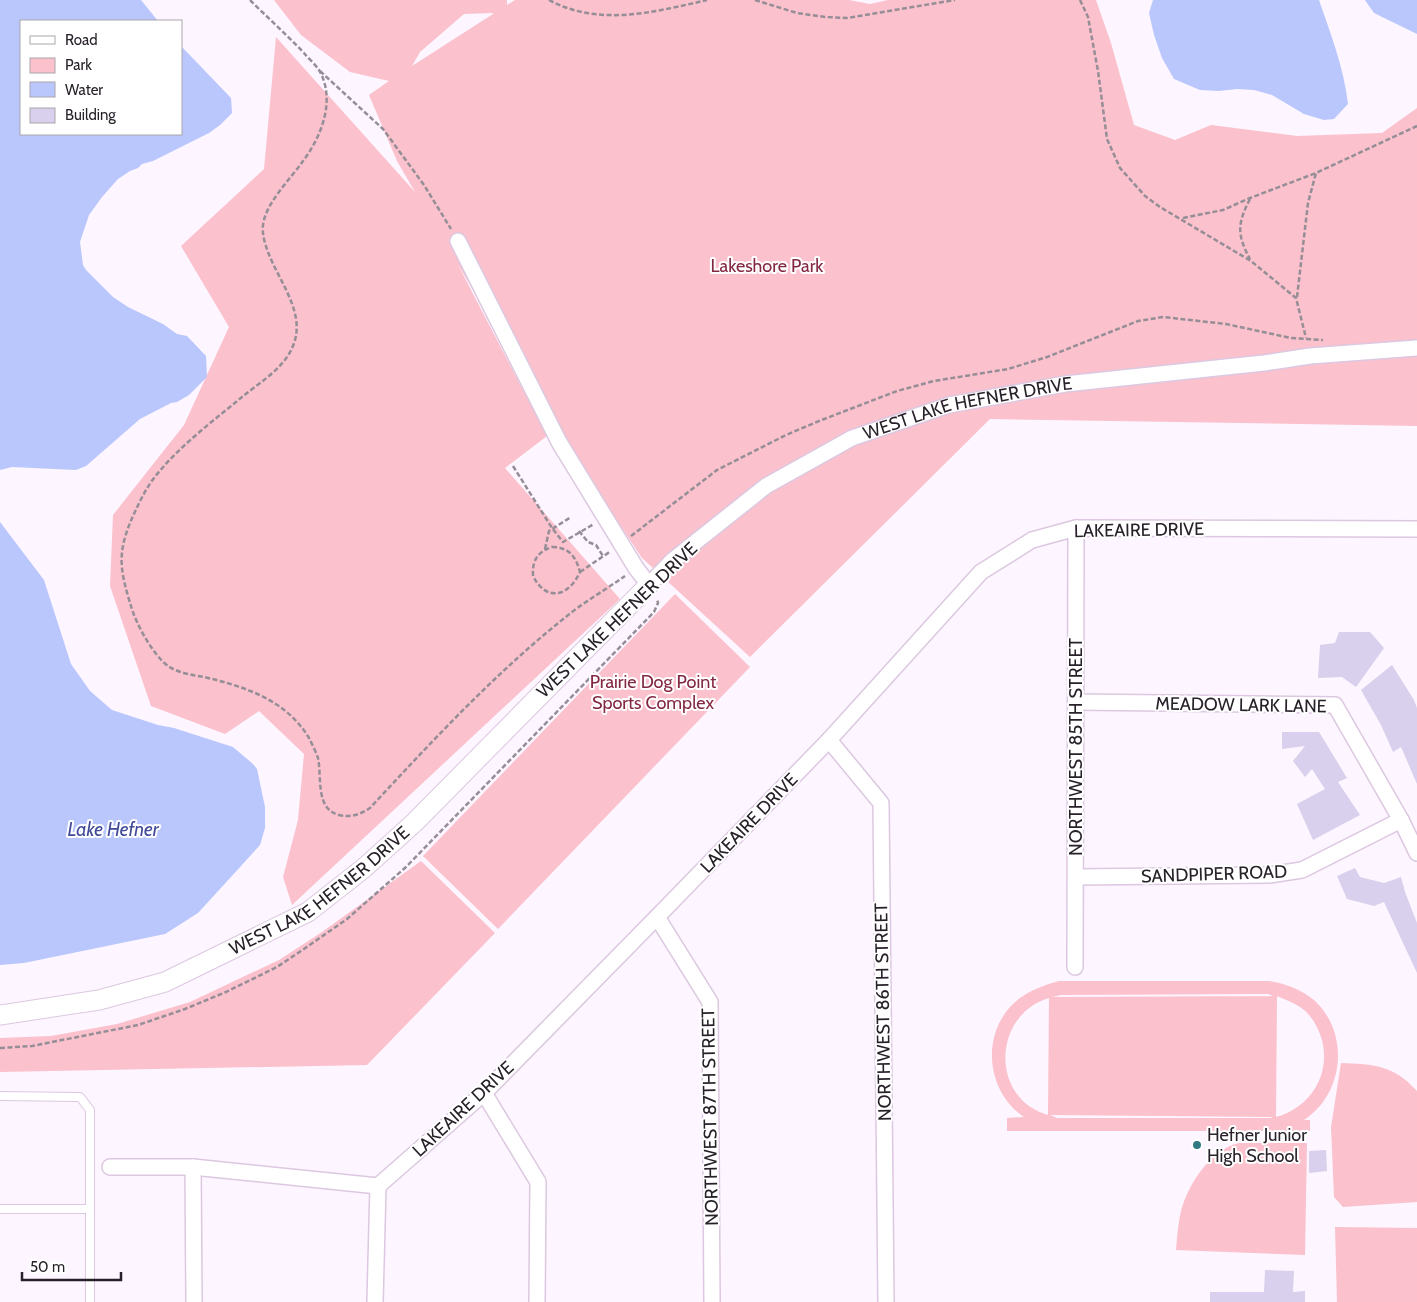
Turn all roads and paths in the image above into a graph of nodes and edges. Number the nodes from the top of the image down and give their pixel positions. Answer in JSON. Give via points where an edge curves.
{"nodes":[{"id":1,"x":250,"y":0,"type":"edge"},
{"id":2,"x":549,"y":0,"type":"edge"},
{"id":3,"x":707,"y":0,"type":"edge"},
{"id":4,"x":755,"y":0,"type":"edge"},
{"id":5,"x":955,"y":0,"type":"edge"},
{"id":6,"x":1080,"y":0,"type":"edge"},
{"id":7,"x":318,"y":70,"type":"junction"},
{"id":8,"x":1417,"y":126,"type":"edge"},
{"id":9,"x":1316,"y":173,"type":"junction"},
{"id":10,"x":1250,"y":198,"type":"junction"},
{"id":11,"x":1181,"y":218,"type":"junction"},
{"id":12,"x":458,"y":241,"type":"joint"},
{"id":13,"x":1251,"y":260,"type":"junction"},
{"id":14,"x":1296,"y":298,"type":"junction"},
{"id":15,"x":1306,"y":339,"type":"dead end"},
{"id":16,"x":1417,"y":348,"type":"edge"},
{"id":17,"x":514,"y":466,"type":"dead end"},
{"id":18,"x":570,"y":517,"type":"dead end"},
{"id":19,"x":599,"y":524,"type":"dead end"},
{"id":20,"x":552,"y":528,"type":"junction"},
{"id":21,"x":1076,"y":528,"type":"junction"},
{"id":22,"x":1417,"y":529,"type":"edge"},
{"id":23,"x":580,"y":531,"type":"junction"},
{"id":24,"x":622,"y":544,"type":"junction"},
{"id":25,"x":545,"y":549,"type":"junction"},
{"id":26,"x":604,"y":556,"type":"junction"},
{"id":27,"x":636,"y":568,"type":"junction"},
{"id":28,"x":580,"y":572,"type":"junction"},
{"id":29,"x":649,"y":584,"type":"junction"},
{"id":30,"x":1076,"y":702,"type":"junction"},
{"id":31,"x":829,"y":740,"type":"junction"},
{"id":32,"x":1401,"y":820,"type":"junction"},
{"id":33,"x":1417,"y":852,"type":"edge"},
{"id":34,"x":1076,"y":877,"type":"junction"},
{"id":35,"x":658,"y":917,"type":"junction"},
{"id":36,"x":1075,"y":967,"type":"dead end"},
{"id":37,"x":0,"y":1015,"type":"edge"},
{"id":38,"x":484,"y":1093,"type":"junction"},
{"id":39,"x":0,"y":1096,"type":"edge"},
{"id":40,"x":110,"y":1167,"type":"dead end"},
{"id":41,"x":194,"y":1167,"type":"junction"},
{"id":42,"x":378,"y":1186,"type":"junction"},
{"id":43,"x":0,"y":1209,"type":"edge"},
{"id":44,"x":90,"y":1209,"type":"junction"},
{"id":45,"x":90,"y":1302,"type":"edge"},
{"id":46,"x":194,"y":1302,"type":"edge"},
{"id":47,"x":375,"y":1302,"type":"edge"},
{"id":48,"x":537,"y":1302,"type":"edge"},
{"id":49,"x":712,"y":1302,"type":"edge"},
{"id":50,"x":886,"y":1302,"type":"edge"}],
"edges":[{"from":1,"to":7,"type":"path"},
{"from":2,"to":3,"type":"path","via":[[582,13],[623,16]]},
{"from":4,"to":5,"type":"path","via":[[797,13],[847,18]]},
{"from":6,"to":11,"type":"path","via":[[1088,17],[1104,127],[1111,150],[1133,184],[1160,207]]},
{"from":7,"to":12,"type":"path","via":[[383,130],[424,185]]},
{"from":7,"to":27,"type":"path","via":[[325,90],[326,111],[321,130],[313,148],[275,199],[264,218],[262,229],[272,265],[298,319],[296,338],[286,358],[273,372],[168,462],[142,498],[128,528],[122,553],[132,609],[148,640],[168,666],[251,691],[274,701],[289,713],[311,742],[318,758],[321,789],[327,808],[343,816],[352,816],[370,808],[450,723],[513,663],[573,612]]},
{"from":8,"to":9,"type":"path"},
{"from":9,"to":10,"type":"path"},
{"from":9,"to":14,"type":"path","via":[[1308,203]]},
{"from":10,"to":11,"type":"path","via":[[1223,210]]},
{"from":10,"to":13,"type":"path","via":[[1239,224]]},
{"from":11,"to":13,"type":"path"},
{"from":12,"to":24,"type":"street","via":[[559,442]]},
{"from":13,"to":14,"type":"path"},
{"from":14,"to":15,"type":"path"},
{"from":16,"to":29,"type":"street","name":"WEST LAKE HEFNER DRIVE","via":[[1310,356],[1065,384],[949,405],[852,438],[766,486],[672,560]]},
{"from":17,"to":20,"type":"path"},
{"from":18,"to":20,"type":"path"},
{"from":19,"to":23,"type":"path"},
{"from":20,"to":23,"type":"path","via":[[563,542]]},
{"from":20,"to":25,"type":"path","via":[[548,531]]},
{"from":21,"to":22,"type":"street","name":"LAKEAIRE DRIVE"},
{"from":21,"to":30,"type":"street","name":"NORTHWEST 85TH STREET"},
{"from":21,"to":31,"type":"street","name":"LAKEAIRE DRIVE","via":[[1032,540],[981,572]]},
{"from":23,"to":26,"type":"path"},
{"from":24,"to":26,"type":"path"},
{"from":24,"to":27,"type":"street"},
{"from":25,"to":28,"type":"path","via":[[566,549],[576,558]]},
{"from":25,"to":28,"type":"path","via":[[534,560],[533,568],[533,576],[543,589],[558,593],[566,591]]},
{"from":26,"to":28,"type":"path"},
{"from":27,"to":29,"type":"street"},
{"from":29,"to":37,"type":"street","name":"WEST LAKE HEFNER DRIVE","via":[[415,822],[308,912],[165,982],[99,1000]]},
{"from":30,"to":32,"type":"street","name":"MEADOW LARK LANE","via":[[1335,705]]},
{"from":30,"to":34,"type":"street","name":"NORTHWEST 85TH STREET"},
{"from":31,"to":35,"type":"street","name":"LAKEAIRE DRIVE"},
{"from":31,"to":50,"type":"street","name":"NORTHWEST 86TH STREET","via":[[881,803]]},
{"from":32,"to":33,"type":"street"},
{"from":32,"to":34,"type":"street","name":"SANDPIPER ROAD","via":[[1302,870],[1269,875]]},
{"from":34,"to":36,"type":"street","name":"NORTHWEST 85TH STREET"},
{"from":35,"to":38,"type":"street","name":"LAKEAIRE DRIVE"},
{"from":35,"to":49,"type":"street","name":"NORTHWEST 87TH STREET","via":[[710,1002]]},
{"from":38,"to":42,"type":"street","name":"LAKEAIRE DRIVE"},
{"from":38,"to":48,"type":"street","via":[[538,1182]]},
{"from":39,"to":44,"type":"lane","via":[[80,1097],[90,1110]]},
{"from":40,"to":41,"type":"street"},
{"from":41,"to":42,"type":"street"},
{"from":41,"to":46,"type":"street"},
{"from":42,"to":47,"type":"street"},
{"from":43,"to":44,"type":"lane"},
{"from":44,"to":45,"type":"lane"}]}
